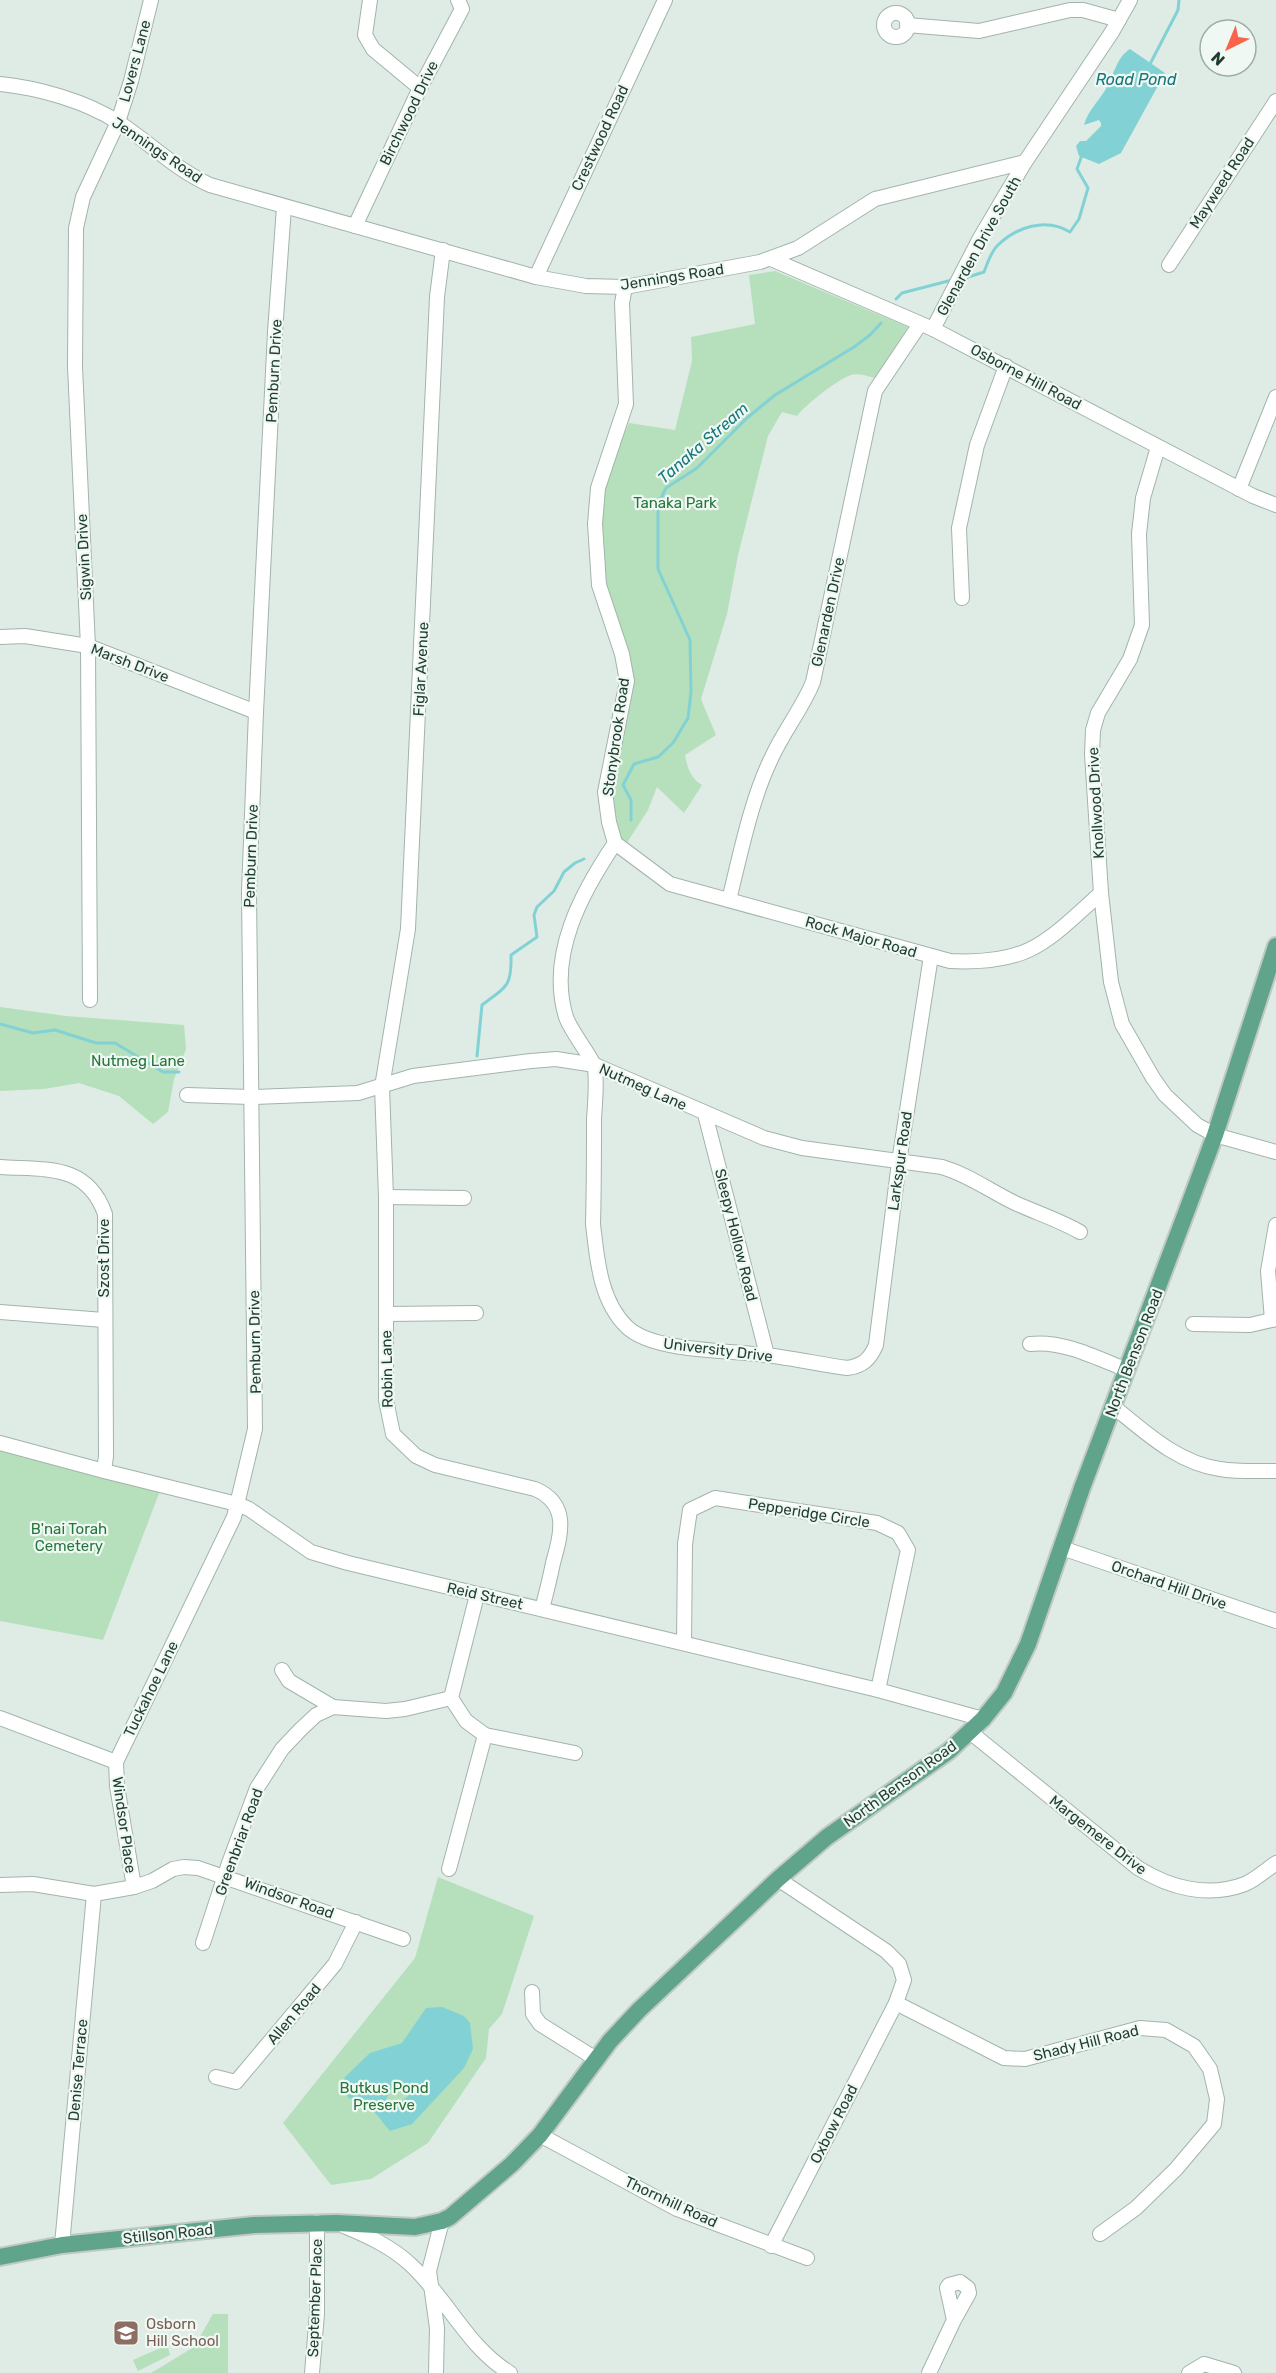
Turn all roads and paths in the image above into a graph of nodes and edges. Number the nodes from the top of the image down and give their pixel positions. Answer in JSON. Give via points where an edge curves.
{"nodes":[{"id":1,"x":151,"y":0,"type":"edge"},
{"id":2,"x":370,"y":0,"type":"edge"},
{"id":3,"x":458,"y":0,"type":"edge"},
{"id":4,"x":665,"y":0,"type":"edge"},
{"id":5,"x":1130,"y":0,"type":"edge"},
{"id":6,"x":1119,"y":20,"type":"junction"},
{"id":7,"x":908,"y":25,"type":"dead end"},
{"id":8,"x":0,"y":84,"type":"edge"},
{"id":9,"x":420,"y":88,"type":"junction"},
{"id":10,"x":1276,"y":101,"type":"edge"},
{"id":11,"x":118,"y":122,"type":"junction"},
{"id":12,"x":1025,"y":162,"type":"junction"},
{"id":13,"x":284,"y":207,"type":"junction"},
{"id":14,"x":355,"y":226,"type":"junction"},
{"id":15,"x":443,"y":250,"type":"junction"},
{"id":16,"x":771,"y":259,"type":"junction"},
{"id":17,"x":1169,"y":265,"type":"dead end"},
{"id":18,"x":536,"y":277,"type":"junction"},
{"id":19,"x":625,"y":287,"type":"junction"},
{"id":20,"x":927,"y":327,"type":"junction"},
{"id":21,"x":1006,"y":366,"type":"junction"},
{"id":22,"x":1276,"y":397,"type":"edge"},
{"id":23,"x":1158,"y":447,"type":"junction"},
{"id":24,"x":1239,"y":489,"type":"junction"},
{"id":25,"x":1276,"y":505,"type":"edge"},
{"id":26,"x":962,"y":598,"type":"dead end"},
{"id":27,"x":0,"y":637,"type":"edge"},
{"id":28,"x":88,"y":646,"type":"junction"},
{"id":29,"x":256,"y":712,"type":"junction"},
{"id":30,"x":615,"y":843,"type":"junction"},
{"id":31,"x":1101,"y":893,"type":"junction"},
{"id":32,"x":729,"y":900,"type":"junction"},
{"id":33,"x":1276,"y":946,"type":"edge"},
{"id":34,"x":931,"y":956,"type":"junction"},
{"id":35,"x":1270,"y":983,"type":"edge"},
{"id":36,"x":90,"y":1000,"type":"dead end"},
{"id":37,"x":595,"y":1065,"type":"junction"},
{"id":38,"x":382,"y":1087,"type":"junction"},
{"id":39,"x":187,"y":1095,"type":"dead end"},
{"id":40,"x":251,"y":1097,"type":"junction"},
{"id":41,"x":705,"y":1114,"type":"junction"},
{"id":42,"x":1215,"y":1135,"type":"junction"},
{"id":43,"x":1276,"y":1152,"type":"edge"},
{"id":44,"x":899,"y":1162,"type":"junction"},
{"id":45,"x":0,"y":1167,"type":"edge"},
{"id":46,"x":386,"y":1197,"type":"junction"},
{"id":47,"x":464,"y":1198,"type":"dead end"},
{"id":48,"x":1276,"y":1225,"type":"edge"},
{"id":49,"x":1080,"y":1232,"type":"dead end"},
{"id":50,"x":0,"y":1312,"type":"edge"},
{"id":51,"x":476,"y":1313,"type":"dead end"},
{"id":52,"x":387,"y":1314,"type":"junction"},
{"id":53,"x":1274,"y":1319,"type":"edge"},
{"id":54,"x":104,"y":1320,"type":"junction"},
{"id":55,"x":1192,"y":1324,"type":"dead end"},
{"id":56,"x":1030,"y":1344,"type":"dead end"},
{"id":57,"x":767,"y":1355,"type":"junction"},
{"id":58,"x":864,"y":1363,"type":"joint"},
{"id":59,"x":1127,"y":1370,"type":"junction"},
{"id":60,"x":1114,"y":1407,"type":"junction"},
{"id":61,"x":0,"y":1443,"type":"edge"},
{"id":62,"x":104,"y":1471,"type":"junction"},
{"id":63,"x":1276,"y":1471,"type":"edge"},
{"id":64,"x":237,"y":1504,"type":"junction"},
{"id":65,"x":1062,"y":1548,"type":"junction"},
{"id":66,"x":477,"y":1595,"type":"junction"},
{"id":67,"x":542,"y":1609,"type":"junction"},
{"id":68,"x":1276,"y":1621,"type":"edge"},
{"id":69,"x":684,"y":1643,"type":"junction"},
{"id":70,"x":282,"y":1670,"type":"dead end"},
{"id":71,"x":878,"y":1690,"type":"junction"},
{"id":72,"x":451,"y":1698,"type":"junction"},
{"id":73,"x":333,"y":1707,"type":"junction"},
{"id":74,"x":0,"y":1718,"type":"edge"},
{"id":75,"x":983,"y":1719,"type":"junction"},
{"id":76,"x":970,"y":1732,"type":"junction"},
{"id":77,"x":485,"y":1735,"type":"junction"},
{"id":78,"x":575,"y":1753,"type":"dead end"},
{"id":79,"x":116,"y":1762,"type":"junction"},
{"id":80,"x":1276,"y":1863,"type":"edge"},
{"id":81,"x":448,"y":1869,"type":"dead end"},
{"id":82,"x":225,"y":1876,"type":"junction"},
{"id":83,"x":778,"y":1879,"type":"junction"},
{"id":84,"x":0,"y":1885,"type":"edge"},
{"id":85,"x":134,"y":1887,"type":"junction"},
{"id":86,"x":94,"y":1894,"type":"junction"},
{"id":87,"x":356,"y":1922,"type":"junction"},
{"id":88,"x":403,"y":1939,"type":"dead end"},
{"id":89,"x":203,"y":1943,"type":"dead end"},
{"id":90,"x":532,"y":1992,"type":"dead end"},
{"id":91,"x":896,"y":2003,"type":"junction"},
{"id":92,"x":596,"y":2059,"type":"junction"},
{"id":93,"x":216,"y":2078,"type":"dead end"},
{"id":94,"x":540,"y":2135,"type":"junction"},
{"id":95,"x":442,"y":2221,"type":"junction"},
{"id":96,"x":317,"y":2222,"type":"junction"},
{"id":97,"x":337,"y":2223,"type":"junction"},
{"id":98,"x":1100,"y":2234,"type":"dead end"},
{"id":99,"x":62,"y":2245,"type":"junction"},
{"id":100,"x":771,"y":2246,"type":"junction"},
{"id":101,"x":0,"y":2257,"type":"edge"},
{"id":102,"x":807,"y":2258,"type":"dead end"},
{"id":103,"x":432,"y":2289,"type":"junction"},
{"id":104,"x":954,"y":2320,"type":"dead end"},
{"id":105,"x":312,"y":2373,"type":"edge"},
{"id":106,"x":436,"y":2373,"type":"edge"},
{"id":107,"x":510,"y":2373,"type":"edge"},
{"id":108,"x":929,"y":2373,"type":"edge"},
{"id":109,"x":1189,"y":2373,"type":"edge"},
{"id":110,"x":1234,"y":2373,"type":"edge"}],
"edges":[{"from":1,"to":11,"type":"street","name":"Lovers Lane"},
{"from":2,"to":9,"type":"street","via":[[365,35],[373,49]]},
{"from":3,"to":9,"type":"street","name":"Birchwood Drive","via":[[462,9]]},
{"from":4,"to":18,"type":"street","name":"Crestwood Road"},
{"from":5,"to":6,"type":"street"},
{"from":6,"to":7,"type":"street","via":[[1070,9],[980,31]]},
{"from":6,"to":12,"type":"street"},
{"from":8,"to":11,"type":"street","name":"Jennings Road","via":[[47,92]]},
{"from":9,"to":14,"type":"street","name":"Birchwood Drive"},
{"from":10,"to":17,"type":"street","name":"Mayweed Road"},
{"from":11,"to":13,"type":"street","name":"Jennings Road","via":[[194,178]]},
{"from":11,"to":28,"type":"street","name":"Sigwin Drive","via":[[83,197],[76,228],[75,367]]},
{"from":12,"to":16,"type":"street","name":"Jennings Road","via":[[875,198],[813,240]]},
{"from":12,"to":20,"type":"street","name":"Glenarden Drive South"},
{"from":13,"to":14,"type":"street","name":"Jennings Road"},
{"from":13,"to":29,"type":"street","name":"Pemburn Drive"},
{"from":14,"to":15,"type":"street","name":"Jennings Road"},
{"from":15,"to":18,"type":"street","name":"Jennings Road"},
{"from":15,"to":38,"type":"street","name":"Figlar Avenue","via":[[437,297],[408,929]]},
{"from":16,"to":19,"type":"street","name":"Jennings Road"},
{"from":16,"to":20,"type":"street","name":"Osborne Hill Road"},
{"from":18,"to":19,"type":"street","name":"Jennings Road","via":[[585,286]]},
{"from":19,"to":30,"type":"street","name":"Stonybrook Road","via":[[622,303],[626,404],[598,488],[595,524],[599,585],[627,681],[605,792]]},
{"from":20,"to":21,"type":"street","name":"Osborne Hill Road"},
{"from":20,"to":32,"type":"street","name":"Glenarden Drive","via":[[875,391],[813,682],[770,759]]},
{"from":21,"to":23,"type":"street","name":"Osborne Hill Road"},
{"from":21,"to":26,"type":"street","via":[[978,445],[959,528]]},
{"from":22,"to":24,"type":"street"},
{"from":23,"to":24,"type":"street","name":"Osborne Hill Road"},
{"from":23,"to":31,"type":"street","name":"Knollwood Drive","via":[[1143,498],[1138,534],[1142,625],[1131,659],[1102,706],[1093,730]]},
{"from":24,"to":25,"type":"street","name":"Osborne Hill Road"},
{"from":27,"to":28,"type":"street","name":"Marsh Drive","via":[[25,636]]},
{"from":28,"to":29,"type":"street","name":"Marsh Drive"},
{"from":28,"to":36,"type":"street","name":"Sigwin Drive"},
{"from":29,"to":40,"type":"street","name":"Pemburn Drive","via":[[249,892]]},
{"from":30,"to":32,"type":"street","name":"Rock Major Road","via":[[670,884]]},
{"from":30,"to":37,"type":"street","via":[[591,879],[567,936],[562,966],[567,1019]]},
{"from":31,"to":34,"type":"street","name":"Rock Major Road","via":[[1047,941],[1023,954],[985,962]]},
{"from":31,"to":42,"type":"street","name":"Knollwood Drive","via":[[1111,982],[1122,1024],[1165,1095],[1197,1125]]},
{"from":32,"to":34,"type":"street","name":"Rock Major Road"},
{"from":33,"to":35,"type":"main road","name":"North Benson Road"},
{"from":34,"to":44,"type":"street","name":"Larkspur Road"},
{"from":35,"to":42,"type":"main road","name":"North Benson Road"},
{"from":37,"to":38,"type":"street","name":"Nutmeg Lane","via":[[555,1059],[531,1061],[413,1076]]},
{"from":37,"to":41,"type":"street","name":"Nutmeg Lane"},
{"from":37,"to":57,"type":"street","name":"University Drive","via":[[593,1224],[599,1269],[612,1306],[628,1328],[654,1342]]},
{"from":38,"to":40,"type":"street","name":"Nutmeg Lane","via":[[358,1093]]},
{"from":38,"to":46,"type":"street","name":"Robin Lane"},
{"from":39,"to":40,"type":"street","name":"Nutmeg Lane"},
{"from":40,"to":64,"type":"street","name":"Pemburn Drive","via":[[256,1411]]},
{"from":41,"to":44,"type":"street","name":"Nutmeg Lane","via":[[764,1138]]},
{"from":41,"to":57,"type":"street","name":"Sleepy Hollow Road"},
{"from":42,"to":43,"type":"street","name":"Knollwood Drive"},
{"from":42,"to":59,"type":"main road","name":"North Benson Road"},
{"from":44,"to":49,"type":"street","name":"Nutmeg Lane","via":[[958,1172]]},
{"from":44,"to":58,"type":"street","name":"Larkspur Road","via":[[876,1345]]},
{"from":45,"to":54,"type":"street","name":"Szost Drive","via":[[62,1171],[82,1181],[100,1199],[105,1214]]},
{"from":46,"to":47,"type":"street"},
{"from":46,"to":52,"type":"street","name":"Robin Lane"},
{"from":48,"to":53,"type":"street","via":[[1268,1270]]},
{"from":50,"to":54,"type":"street","name":"Szost Drive"},
{"from":51,"to":52,"type":"street"},
{"from":52,"to":67,"type":"street","name":"Robin Lane","via":[[386,1400],[398,1440],[426,1462],[542,1492],[559,1512],[562,1530]]},
{"from":53,"to":55,"type":"street","via":[[1250,1324]]},
{"from":54,"to":62,"type":"street","name":"Szost Drive"},
{"from":56,"to":59,"type":"street","via":[[1062,1346]]},
{"from":57,"to":58,"type":"street","name":"University Drive","via":[[847,1368]]},
{"from":59,"to":60,"type":"main road","name":"North Benson Road"},
{"from":60,"to":63,"type":"street","via":[[1157,1442],[1201,1465]]},
{"from":60,"to":65,"type":"main road","name":"North Benson Road"},
{"from":61,"to":62,"type":"street","name":"Reid Street"},
{"from":62,"to":64,"type":"street","name":"Reid Street"},
{"from":64,"to":66,"type":"street","name":"Reid Street","via":[[311,1552]]},
{"from":64,"to":79,"type":"street","name":"Tuckahoe Lane"},
{"from":65,"to":68,"type":"street","name":"Orchard Hill Drive"},
{"from":65,"to":75,"type":"main road","name":"North Benson Road","via":[[1016,1671]]},
{"from":66,"to":67,"type":"street","name":"Reid Street"},
{"from":66,"to":72,"type":"street"},
{"from":67,"to":69,"type":"street","name":"Reid Street"},
{"from":69,"to":71,"type":"street","name":"Reid Street"},
{"from":69,"to":71,"type":"street","name":"Pepperidge Circle","via":[[685,1544],[690,1510],[715,1498],[877,1523],[898,1533],[909,1550]]},
{"from":70,"to":73,"type":"street","via":[[289,1681]]},
{"from":71,"to":75,"type":"street","name":"Reid Street"},
{"from":72,"to":73,"type":"street","via":[[386,1711]]},
{"from":72,"to":77,"type":"street","via":[[466,1721]]},
{"from":73,"to":82,"type":"street","name":"Greenbriar Road","via":[[316,1715],[282,1749],[257,1788]]},
{"from":74,"to":79,"type":"street"},
{"from":75,"to":76,"type":"main road","name":"North Benson Road"},
{"from":76,"to":80,"type":"street","name":"Margemere Drive","via":[[1138,1868],[1182,1889],[1218,1890],[1246,1883]]},
{"from":76,"to":83,"type":"main road","name":"North Benson Road","via":[[914,1777],[827,1837]]},
{"from":77,"to":78,"type":"street"},
{"from":77,"to":81,"type":"street"},
{"from":79,"to":85,"type":"street","name":"Windsor Place"},
{"from":82,"to":85,"type":"street","name":"Windsor Road","via":[[184,1867]]},
{"from":82,"to":87,"type":"street","name":"Windsor Road"},
{"from":82,"to":89,"type":"street","name":"Greenbriar Road"},
{"from":83,"to":91,"type":"street","via":[[894,1958],[904,1980]]},
{"from":83,"to":92,"type":"main road","name":"North Benson Road","via":[[639,2010]]},
{"from":84,"to":86,"type":"street","name":"Windsor Road","via":[[33,1884]]},
{"from":85,"to":86,"type":"street","name":"Windsor Road"},
{"from":86,"to":99,"type":"street","name":"Denise Terrace"},
{"from":87,"to":88,"type":"street","name":"Windsor Road"},
{"from":87,"to":93,"type":"street","name":"Allen Road","via":[[334,1964],[236,2082]]},
{"from":90,"to":92,"type":"street","via":[[533,2014],[540,2024]]},
{"from":91,"to":98,"type":"street","name":"Shady Hill Road","via":[[1004,2058],[1025,2059],[1140,2028],[1166,2030],[1194,2046],[1210,2069],[1217,2099],[1214,2124],[1144,2200]]},
{"from":91,"to":100,"type":"street","name":"Oxbow Road"},
{"from":92,"to":94,"type":"main road","name":"North Benson Road"},
{"from":94,"to":95,"type":"main road","name":"North Benson Road","via":[[465,2206]]},
{"from":94,"to":100,"type":"street","name":"Thornhill Road","via":[[677,2209]]},
{"from":95,"to":97,"type":"main road","name":"Stillson Road","via":[[405,2227]]},
{"from":95,"to":103,"type":"street","via":[[430,2260]]},
{"from":96,"to":97,"type":"main road","name":"Stillson Road"},
{"from":96,"to":99,"type":"main road","name":"Stillson Road","via":[[254,2224]]},
{"from":96,"to":105,"type":"street","name":"September Place","via":[[317,2313]]},
{"from":97,"to":103,"type":"street","name":"Stillson Road","via":[[396,2252]]},
{"from":99,"to":101,"type":"main road","name":"Stillson Road"},
{"from":100,"to":102,"type":"street","name":"Thornhill Road"},
{"from":103,"to":106,"type":"street","via":[[437,2328]]},
{"from":103,"to":107,"type":"street","name":"Stillson Road","via":[[494,2363]]},
{"from":104,"to":108,"type":"street"},
{"from":109,"to":110,"type":"street","via":[[1204,2364]]}]}
